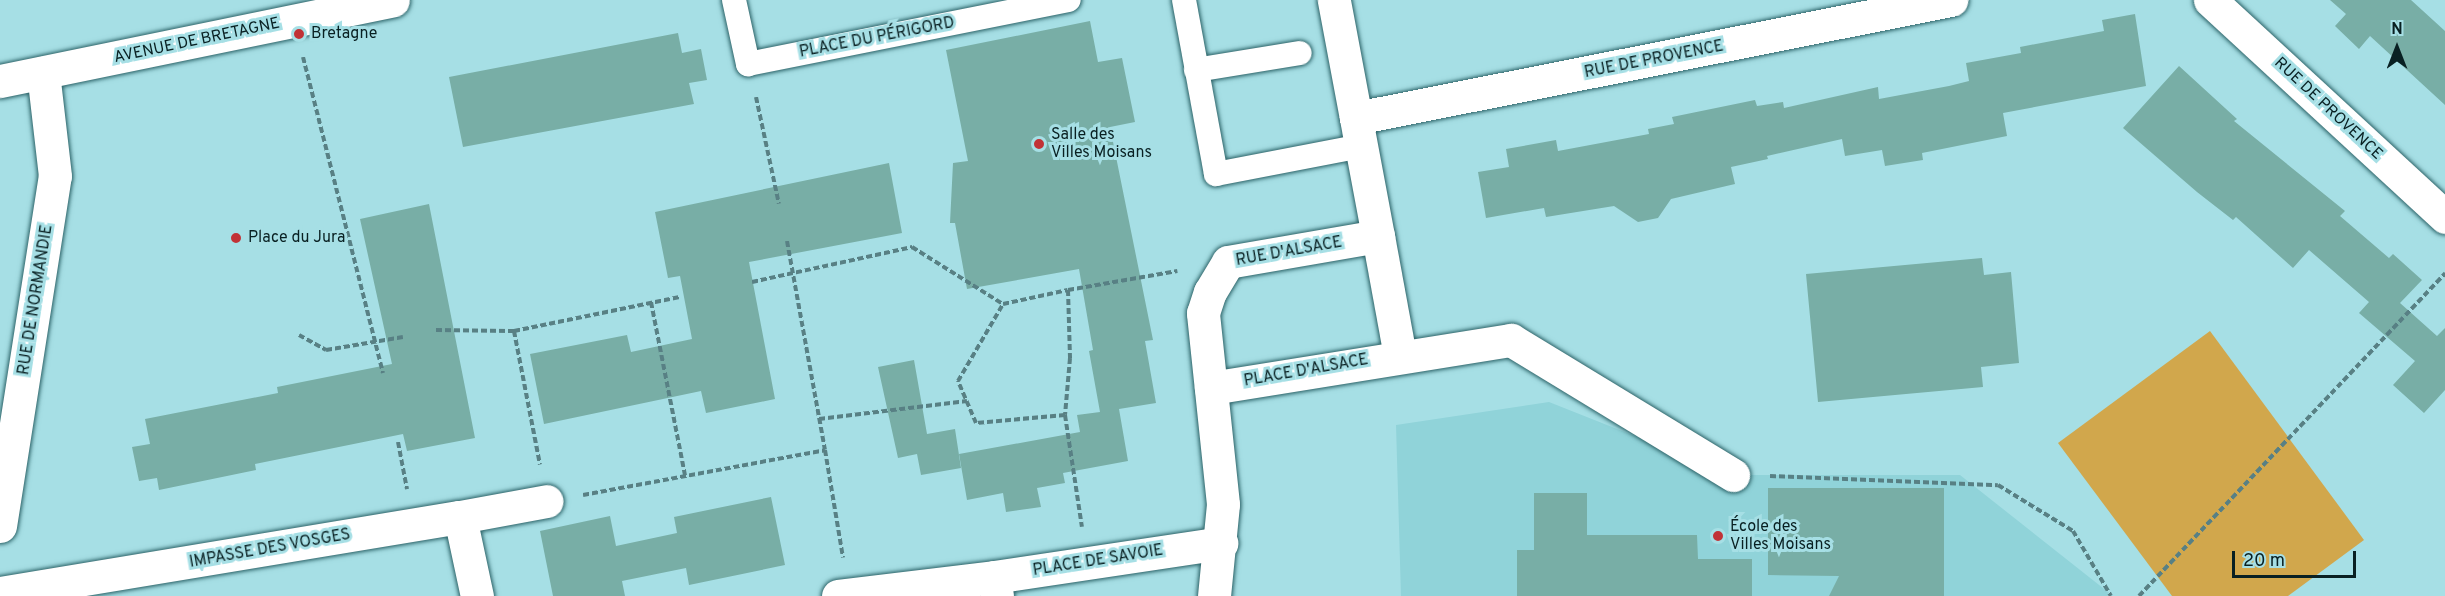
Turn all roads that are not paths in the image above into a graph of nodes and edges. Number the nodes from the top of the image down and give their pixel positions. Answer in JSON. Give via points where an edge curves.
{"nodes":[{"id":1,"x":393,"y":0,"type":"edge"},
{"id":2,"x":734,"y":0,"type":"edge"},
{"id":3,"x":1069,"y":0,"type":"edge"},
{"id":4,"x":1184,"y":0,"type":"edge"},
{"id":5,"x":1334,"y":0,"type":"edge"},
{"id":6,"x":1951,"y":0,"type":"edge"},
{"id":7,"x":2210,"y":0,"type":"edge"},
{"id":8,"x":1300,"y":53,"type":"dead end"},
{"id":9,"x":1197,"y":70,"type":"junction"},
{"id":10,"x":43,"y":73,"type":"junction"},
{"id":11,"x":0,"y":81,"type":"edge"},
{"id":12,"x":1359,"y":132,"type":"junction"},
{"id":13,"x":2445,"y":217,"type":"edge"},
{"id":14,"x":1378,"y":236,"type":"junction"},
{"id":15,"x":1400,"y":356,"type":"junction"},
{"id":16,"x":1211,"y":388,"type":"junction"},
{"id":17,"x":1733,"y":475,"type":"road end"},
{"id":18,"x":547,"y":501,"type":"road end"},
{"id":19,"x":460,"y":517,"type":"junction"},
{"id":20,"x":0,"y":526,"type":"edge"},
{"id":21,"x":1221,"y":543,"type":"junction"},
{"id":22,"x":996,"y":586,"type":"edge"},
{"id":23,"x":86,"y":588,"type":"edge"},
{"id":24,"x":0,"y":593,"type":"edge"},
{"id":25,"x":843,"y":595,"type":"edge"},
{"id":26,"x":477,"y":596,"type":"edge"},
{"id":27,"x":1214,"y":596,"type":"edge"}],
"edges":[{"from":1,"to":10,"type":"street","name":"AVENUE DE BRETAGNE"},
{"from":2,"to":3,"type":"lane","name":"PLACE DU PÉRIGORD","via":[[748,64]]},
{"from":4,"to":9,"type":"lane"},
{"from":5,"to":12,"type":"street"},
{"from":6,"to":12,"type":"street","name":"RUE DE PROVENCE"},
{"from":7,"to":13,"type":"street","name":"RUE DE PROVENCE"},
{"from":8,"to":9,"type":"lane"},
{"from":9,"to":12,"type":"lane","via":[[1216,174]]},
{"from":10,"to":11,"type":"street","name":"AVENUE DE BRETAGNE"},
{"from":10,"to":20,"type":"street","name":"RUE DE NORMANDIE","via":[[55,176]]},
{"from":12,"to":14,"type":"street"},
{"from":14,"to":15,"type":"street"},
{"from":14,"to":16,"type":"street","name":"RUE D'ALSACE","via":[[1228,262],[1203,313]]},
{"from":15,"to":16,"type":"street","name":"PLACE D'ALSACE"},
{"from":15,"to":17,"type":"street","name":"PLACE D'ALSACE","via":[[1511,340]]},
{"from":16,"to":21,"type":"street","name":"RUE D'ALSACE","via":[[1223,504]]},
{"from":18,"to":19,"type":"street","name":"IMPASSE DES VOSGES"},
{"from":19,"to":23,"type":"street","name":"IMPASSE DES VOSGES"},
{"from":19,"to":26,"type":"street"},
{"from":21,"to":22,"type":"street","name":"PLACE DE SAVOIE","via":[[1088,562]]},
{"from":21,"to":27,"type":"street","name":"RUE D'ALSACE"},
{"from":22,"to":25,"type":"street","name":"PLACE DE SAVOIE"},
{"from":23,"to":24,"type":"street","name":"IMPASSE DES VOSGES"}]}
